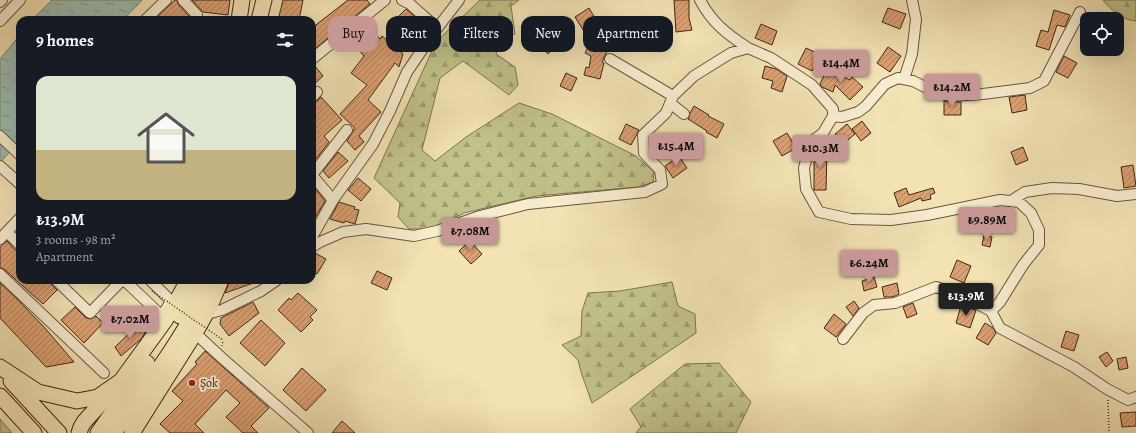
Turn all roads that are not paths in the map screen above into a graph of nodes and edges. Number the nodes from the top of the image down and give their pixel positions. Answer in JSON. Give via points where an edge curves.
{"nodes":[{"id":1,"x":20,"y":0,"type":"edge"},
{"id":2,"x":166,"y":0,"type":"edge"},
{"id":3,"x":183,"y":0,"type":"edge"},
{"id":4,"x":242,"y":0,"type":"edge"},
{"id":5,"x":264,"y":0,"type":"edge"},
{"id":6,"x":385,"y":0,"type":"edge"},
{"id":7,"x":402,"y":0,"type":"edge"},
{"id":8,"x":459,"y":0,"type":"edge"},
{"id":9,"x":700,"y":0,"type":"edge"},
{"id":10,"x":912,"y":0,"type":"edge"},
{"id":11,"x":1080,"y":12,"type":"dead end"},
{"id":12,"x":149,"y":16,"type":"edge"},
{"id":13,"x":196,"y":16,"type":"edge"},
{"id":14,"x":240,"y":16,"type":"edge"},
{"id":15,"x":260,"y":16,"type":"edge"},
{"id":16,"x":424,"y":16,"type":"edge"},
{"id":17,"x":0,"y":21,"type":"edge"},
{"id":18,"x":441,"y":23,"type":"edge"},
{"id":19,"x":748,"y":48,"type":"junction"},
{"id":20,"x":421,"y":52,"type":"edge"},
{"id":21,"x":316,"y":56,"type":"edge"},
{"id":22,"x":610,"y":58,"type":"dead end"},
{"id":23,"x":904,"y":79,"type":"junction"},
{"id":24,"x":672,"y":99,"type":"junction"},
{"id":25,"x":684,"y":114,"type":"dead end"},
{"id":26,"x":833,"y":116,"type":"junction"},
{"id":27,"x":347,"y":130,"type":"dead end"},
{"id":28,"x":0,"y":136,"type":"edge"},
{"id":29,"x":16,"y":150,"type":"edge"},
{"id":30,"x":2,"y":168,"type":"edge"},
{"id":31,"x":316,"y":171,"type":"edge"},
{"id":32,"x":16,"y":180,"type":"edge"},
{"id":33,"x":316,"y":181,"type":"edge"},
{"id":34,"x":1136,"y":194,"type":"edge"},
{"id":35,"x":333,"y":200,"type":"junction"},
{"id":36,"x":1011,"y":201,"type":"junction"},
{"id":37,"x":16,"y":222,"type":"edge"},
{"id":38,"x":316,"y":230,"type":"edge"},
{"id":39,"x":3,"y":236,"type":"edge"},
{"id":40,"x":16,"y":243,"type":"edge"},
{"id":41,"x":316,"y":245,"type":"edge"},
{"id":42,"x":0,"y":274,"type":"edge"},
{"id":43,"x":60,"y":284,"type":"edge"},
{"id":44,"x":119,"y":284,"type":"edge"},
{"id":45,"x":127,"y":284,"type":"edge"},
{"id":46,"x":154,"y":284,"type":"edge"},
{"id":47,"x":186,"y":284,"type":"edge"},
{"id":48,"x":198,"y":284,"type":"edge"},
{"id":49,"x":210,"y":284,"type":"edge"},
{"id":50,"x":218,"y":284,"type":"edge"},
{"id":51,"x":271,"y":284,"type":"edge"},
{"id":52,"x":991,"y":311,"type":"junction"},
{"id":53,"x":198,"y":316,"type":"junction"},
{"id":54,"x":195,"y":333,"type":"junction"},
{"id":55,"x":843,"y":339,"type":"dead end"},
{"id":56,"x":0,"y":368,"type":"edge"},
{"id":57,"x":104,"y":373,"type":"dead end"},
{"id":58,"x":121,"y":381,"type":"junction"},
{"id":59,"x":0,"y":396,"type":"edge"},
{"id":60,"x":1136,"y":397,"type":"edge"},
{"id":61,"x":119,"y":414,"type":"junction"},
{"id":62,"x":34,"y":433,"type":"edge"},
{"id":63,"x":59,"y":433,"type":"edge"},
{"id":64,"x":79,"y":433,"type":"edge"},
{"id":65,"x":98,"y":433,"type":"edge"},
{"id":66,"x":114,"y":433,"type":"edge"},
{"id":67,"x":132,"y":433,"type":"edge"},
{"id":68,"x":308,"y":433,"type":"edge"}],
"edges":[{"from":1,"to":17,"type":"street"},
{"from":2,"to":12,"type":"street"},
{"from":3,"to":13,"type":"street"},
{"from":4,"to":14,"type":"highway"},
{"from":5,"to":15,"type":"highway"},
{"from":6,"to":21,"type":"street"},
{"from":7,"to":16,"type":"street"},
{"from":8,"to":18,"type":"street"},
{"from":9,"to":19,"type":"street","via":[[706,12],[725,32]]},
{"from":10,"to":23,"type":"street","via":[[916,19],[912,54]]},
{"from":11,"to":23,"type":"street","via":[[1044,81],[1030,88],[952,96],[936,93]]},
{"from":19,"to":24,"type":"street","via":[[731,53],[694,76]]},
{"from":19,"to":26,"type":"street","via":[[771,58],[812,85],[833,109]]},
{"from":20,"to":35,"type":"street","via":[[407,72],[373,144]]},
{"from":22,"to":24,"type":"street"},
{"from":23,"to":26,"type":"street","via":[[898,78],[885,84],[858,112],[842,117]]},
{"from":24,"to":25,"type":"street"},
{"from":24,"to":41,"type":"street","via":[[666,113],[642,135],[644,152],[660,170],[662,184],[645,192],[528,204],[414,236],[366,229],[343,232]]},
{"from":26,"to":36,"type":"street","via":[[823,133],[810,142],[804,168],[806,189],[819,212],[851,219],[891,220],[1000,200]]},
{"from":27,"to":31,"type":"street"},
{"from":28,"to":29,"type":"street"},
{"from":30,"to":32,"type":"street"},
{"from":33,"to":35,"type":"street"},
{"from":34,"to":36,"type":"street","via":[[1117,196],[1079,189],[1052,188],[1025,192]]},
{"from":35,"to":38,"type":"street"},
{"from":36,"to":52,"type":"street","via":[[1019,202],[1031,213],[1039,230],[1039,245]]},
{"from":37,"to":39,"type":"street"},
{"from":39,"to":40,"type":"street"},
{"from":42,"to":57,"type":"street"},
{"from":43,"to":44,"type":"street","via":[[90,312]]},
{"from":45,"to":46,"type":"street","via":[[162,316],[171,301]]},
{"from":47,"to":58,"type":"highway","via":[[166,319]]},
{"from":48,"to":61,"type":"highway"},
{"from":49,"to":53,"type":"highway"},
{"from":50,"to":53,"type":"highway"},
{"from":51,"to":53,"type":"street","via":[[222,310]]},
{"from":52,"to":55,"type":"street","via":[[964,297],[936,287],[895,302],[874,305],[863,313]]},
{"from":52,"to":60,"type":"street","via":[[1000,328],[1128,400]]},
{"from":53,"to":54,"type":"highway"},
{"from":53,"to":61,"type":"highway"},
{"from":54,"to":67,"type":"highway"},
{"from":54,"to":68,"type":"street"},
{"from":56,"to":58,"type":"highway","via":[[38,392],[77,401],[98,397]]},
{"from":56,"to":63,"type":"highway"},
{"from":58,"to":64,"type":"highway","via":[[84,422]]},
{"from":59,"to":62,"type":"highway"},
{"from":61,"to":65,"type":"highway"},
{"from":61,"to":66,"type":"highway"}]}
